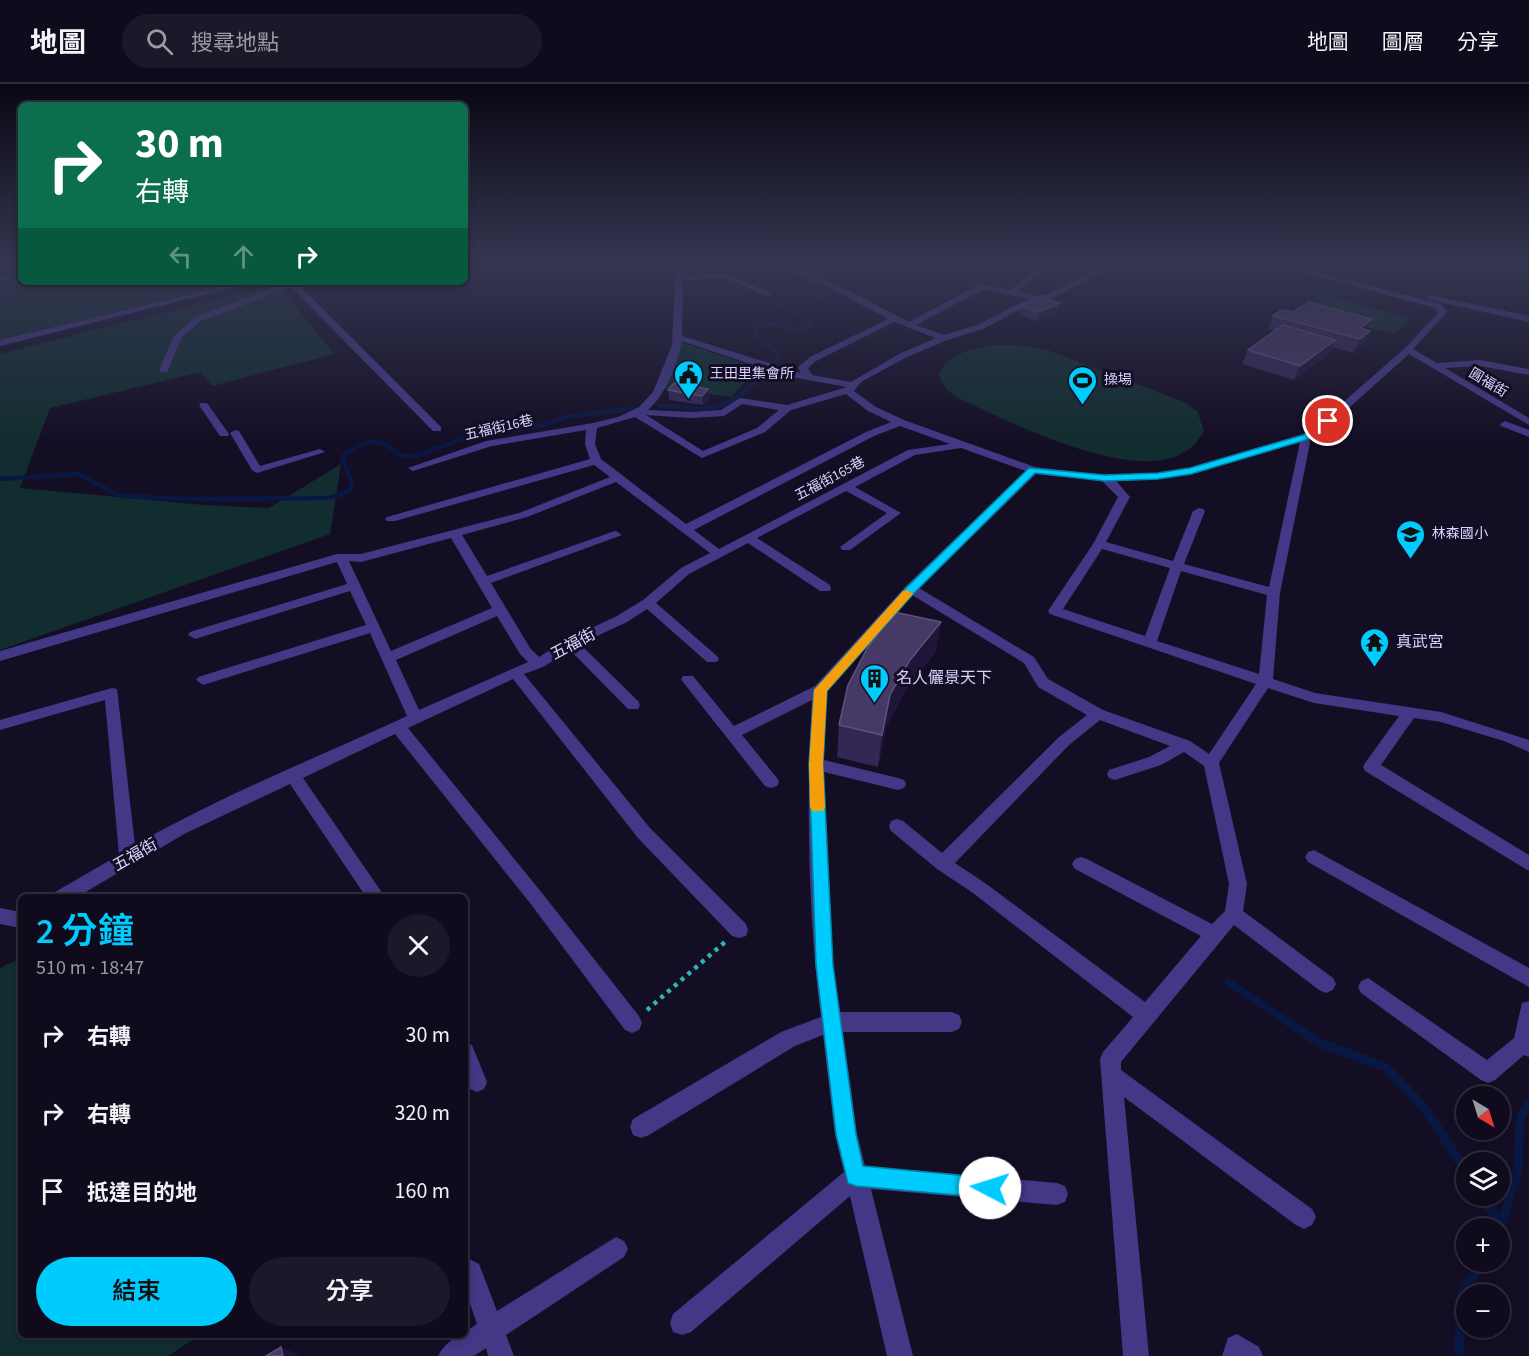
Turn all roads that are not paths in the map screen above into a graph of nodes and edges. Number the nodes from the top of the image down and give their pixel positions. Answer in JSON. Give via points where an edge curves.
{"nodes":[{"id":1,"x":77,"y":324,"type":"edge"},
{"id":2,"x":192,"y":324,"type":"edge"},
{"id":3,"x":335,"y":324,"type":"edge"},
{"id":4,"x":678,"y":324,"type":"edge"},
{"id":5,"x":883,"y":324,"type":"edge"},
{"id":6,"x":985,"y":324,"type":"edge"},
{"id":7,"x":1432,"y":324,"type":"edge"},
{"id":8,"x":909,"y":325,"type":"edge"},
{"id":9,"x":678,"y":337,"type":"junction"},
{"id":10,"x":944,"y":338,"type":"junction"},
{"id":11,"x":0,"y":343,"type":"edge"},
{"id":12,"x":1408,"y":350,"type":"junction"},
{"id":13,"x":1434,"y":366,"type":"junction"},
{"id":14,"x":164,"y":370,"type":"dead end"},
{"id":15,"x":1529,"y":372,"type":"edge"},
{"id":16,"x":808,"y":377,"type":"junction"},
{"id":17,"x":851,"y":388,"type":"junction"},
{"id":18,"x":204,"y":405,"type":"dead end"},
{"id":19,"x":788,"y":408,"type":"junction"},
{"id":20,"x":637,"y":412,"type":"junction"},
{"id":21,"x":900,"y":422,"type":"junction"},
{"id":22,"x":1529,"y":422,"type":"edge"},
{"id":23,"x":1505,"y":424,"type":"dead end"},
{"id":24,"x":593,"y":426,"type":"junction"},
{"id":25,"x":437,"y":429,"type":"dead end"},
{"id":26,"x":1529,"y":434,"type":"edge"},
{"id":27,"x":1306,"y":437,"type":"junction"},
{"id":28,"x":960,"y":445,"type":"junction"},
{"id":29,"x":320,"y":452,"type":"dead end"},
{"id":30,"x":596,"y":461,"type":"junction"},
{"id":31,"x":413,"y":468,"type":"dead end"},
{"id":32,"x":1033,"y":470,"type":"junction"},
{"id":33,"x":619,"y":477,"type":"junction"},
{"id":34,"x":1105,"y":478,"type":"junction"},
{"id":35,"x":847,"y":487,"type":"junction"},
{"id":36,"x":1199,"y":511,"type":"dead end"},
{"id":37,"x":391,"y":519,"type":"dead end"},
{"id":38,"x":686,"y":529,"type":"junction"},
{"id":39,"x":455,"y":534,"type":"junction"},
{"id":40,"x":616,"y":535,"type":"dead end"},
{"id":41,"x":750,"y":539,"type":"junction"},
{"id":42,"x":1099,"y":544,"type":"junction"},
{"id":43,"x":846,"y":547,"type":"dead end"},
{"id":44,"x":718,"y":554,"type":"junction"},
{"id":45,"x":341,"y":557,"type":"junction"},
{"id":46,"x":1177,"y":566,"type":"junction"},
{"id":47,"x":485,"y":581,"type":"junction"},
{"id":48,"x":354,"y":586,"type":"junction"},
{"id":49,"x":825,"y":588,"type":"dead end"},
{"id":50,"x":911,"y":589,"type":"junction"},
{"id":51,"x":1274,"y":593,"type":"junction"},
{"id":52,"x":648,"y":603,"type":"junction"},
{"id":53,"x":501,"y":609,"type":"junction"},
{"id":54,"x":372,"y":628,"type":"junction"},
{"id":55,"x":195,"y":635,"type":"dead end"},
{"id":56,"x":1150,"y":642,"type":"junction"},
{"id":57,"x":571,"y":643,"type":"junction"},
{"id":58,"x":0,"y":656,"type":"edge"},
{"id":59,"x":387,"y":658,"type":"junction"},
{"id":60,"x":712,"y":659,"type":"dead end"},
{"id":61,"x":538,"y":664,"type":"junction"},
{"id":62,"x":515,"y":672,"type":"junction"},
{"id":63,"x":203,"y":680,"type":"dead end"},
{"id":64,"x":688,"y":680,"type":"dead end"},
{"id":65,"x":1266,"y":680,"type":"junction"},
{"id":66,"x":820,"y":690,"type":"junction"},
{"id":67,"x":633,"y":705,"type":"dead end"},
{"id":68,"x":1410,"y":712,"type":"junction"},
{"id":69,"x":1098,"y":714,"type":"junction"},
{"id":70,"x":416,"y":719,"type":"junction"},
{"id":71,"x":0,"y":725,"type":"edge"},
{"id":72,"x":398,"y":727,"type":"junction"},
{"id":73,"x":731,"y":734,"type":"junction"},
{"id":74,"x":1185,"y":745,"type":"junction"},
{"id":75,"x":1529,"y":746,"type":"edge"},
{"id":76,"x":1212,"y":763,"type":"junction"},
{"id":77,"x":816,"y":764,"type":"junction"},
{"id":78,"x":292,"y":774,"type":"junction"},
{"id":79,"x":1115,"y":774,"type":"dead end"},
{"id":80,"x":771,"y":782,"type":"dead end"},
{"id":81,"x":898,"y":784,"type":"dead end"},
{"id":82,"x":897,"y":826,"type":"dead end"},
{"id":83,"x":1314,"y":857,"type":"dead end"},
{"id":84,"x":128,"y":859,"type":"junction"},
{"id":85,"x":943,"y":864,"type":"junction"},
{"id":86,"x":1081,"y":864,"type":"dead end"},
{"id":87,"x":1529,"y":864,"type":"edge"},
{"id":88,"x":66,"y":894,"type":"edge"},
{"id":89,"x":374,"y":894,"type":"edge"},
{"id":90,"x":1233,"y":914,"type":"junction"},
{"id":91,"x":0,"y":916,"type":"edge"},
{"id":92,"x":18,"y":919,"type":"edge"},
{"id":93,"x":739,"y":930,"type":"road end"},
{"id":94,"x":1214,"y":934,"type":"junction"},
{"id":95,"x":1529,"y":978,"type":"edge"},
{"id":96,"x":1326,"y":984,"type":"dead end"},
{"id":97,"x":1368,"y":987,"type":"dead end"},
{"id":98,"x":1529,"y":1010,"type":"edge"},
{"id":99,"x":1146,"y":1015,"type":"junction"},
{"id":100,"x":832,"y":1022,"type":"junction"},
{"id":101,"x":952,"y":1022,"type":"dead end"},
{"id":102,"x":632,"y":1023,"type":"road end"},
{"id":103,"x":1526,"y":1045,"type":"edge"},
{"id":104,"x":468,"y":1060,"type":"edge"},
{"id":105,"x":1111,"y":1075,"type":"junction"},
{"id":106,"x":477,"y":1082,"type":"dead end"},
{"id":107,"x":641,"y":1127,"type":"dead end"},
{"id":108,"x":856,"y":1176,"type":"junction"},
{"id":109,"x":1056,"y":1194,"type":"dead end"},
{"id":110,"x":1304,"y":1217,"type":"dead end"},
{"id":111,"x":616,"y":1249,"type":"dead end"},
{"id":112,"x":471,"y":1272,"type":"dead end"},
{"id":113,"x":682,"y":1323,"type":"dead end"},
{"id":114,"x":491,"y":1328,"type":"junction"},
{"id":115,"x":452,"y":1356,"type":"edge"},
{"id":116,"x":501,"y":1356,"type":"edge"},
{"id":117,"x":900,"y":1356,"type":"edge"},
{"id":118,"x":1136,"y":1356,"type":"edge"},
{"id":119,"x":1235,"y":1356,"type":"edge"},
{"id":120,"x":1250,"y":1356,"type":"edge"}],
"edges":[{"from":1,"to":11,"type":"street"},
{"from":2,"to":14,"type":"street","via":[[178,336]]},
{"from":3,"to":25,"type":"street"},
{"from":4,"to":9,"type":"street"},
{"from":5,"to":16,"type":"street","via":[[813,359],[803,367]]},
{"from":6,"to":10,"type":"street"},
{"from":7,"to":12,"type":"street"},
{"from":8,"to":10,"type":"street"},
{"from":9,"to":16,"type":"street"},
{"from":9,"to":20,"type":"street","via":[[662,388]]},
{"from":10,"to":17,"type":"street","via":[[902,356],[858,380]]},
{"from":12,"to":13,"type":"street","name":"圓福街"},
{"from":12,"to":27,"type":"street"},
{"from":13,"to":15,"type":"street","via":[[1480,363]]},
{"from":13,"to":22,"type":"street","name":"圓福街"},
{"from":16,"to":17,"type":"street"},
{"from":17,"to":19,"type":"street"},
{"from":17,"to":21,"type":"street","via":[[872,409]]},
{"from":18,"to":29,"type":"street","via":[[256,470]]},
{"from":19,"to":20,"type":"street","via":[[740,401],[724,412]]},
{"from":19,"to":20,"type":"street","via":[[761,430],[702,455]]},
{"from":20,"to":24,"type":"street"},
{"from":21,"to":28,"type":"street"},
{"from":21,"to":38,"type":"street"},
{"from":23,"to":26,"type":"street"},
{"from":24,"to":30,"type":"street","via":[[589,437]]},
{"from":24,"to":31,"type":"street","name":"五福街16巷","via":[[490,443]]},
{"from":27,"to":34,"type":"street","via":[[1191,471]]},
{"from":27,"to":51,"type":"street"},
{"from":28,"to":32,"type":"street"},
{"from":28,"to":35,"type":"street","name":"五福街165巷","via":[[912,452]]},
{"from":30,"to":33,"type":"street"},
{"from":30,"to":37,"type":"street"},
{"from":32,"to":34,"type":"street"},
{"from":32,"to":50,"type":"street"},
{"from":33,"to":38,"type":"street"},
{"from":33,"to":39,"type":"street","via":[[524,515]]},
{"from":34,"to":42,"type":"street","via":[[1124,497]]},
{"from":35,"to":41,"type":"street","name":"五福街165巷"},
{"from":35,"to":43,"type":"street","via":[[895,513]]},
{"from":36,"to":46,"type":"street"},
{"from":38,"to":44,"type":"street"},
{"from":39,"to":45,"type":"street","via":[[361,558]]},
{"from":39,"to":47,"type":"street"},
{"from":40,"to":47,"type":"street"},
{"from":41,"to":44,"type":"street","name":"五福街165巷"},
{"from":41,"to":49,"type":"street"},
{"from":42,"to":46,"type":"street"},
{"from":42,"to":56,"type":"street","via":[[1055,610]]},
{"from":44,"to":52,"type":"street","name":"五福街","via":[[685,571]]},
{"from":45,"to":48,"type":"street"},
{"from":45,"to":58,"type":"street"},
{"from":46,"to":51,"type":"street"},
{"from":46,"to":56,"type":"street"},
{"from":47,"to":53,"type":"street"},
{"from":48,"to":54,"type":"street"},
{"from":48,"to":55,"type":"street"},
{"from":50,"to":66,"type":"street"},
{"from":50,"to":69,"type":"street","via":[[1029,660],[1043,683]]},
{"from":51,"to":65,"type":"street"},
{"from":52,"to":57,"type":"street","name":"五福街"},
{"from":52,"to":60,"type":"street"},
{"from":53,"to":59,"type":"street"},
{"from":53,"to":61,"type":"street","via":[[525,651]]},
{"from":54,"to":59,"type":"street"},
{"from":54,"to":63,"type":"street"},
{"from":56,"to":65,"type":"street"},
{"from":57,"to":61,"type":"street","name":"五福街"},
{"from":57,"to":67,"type":"street"},
{"from":59,"to":70,"type":"street"},
{"from":61,"to":62,"type":"street","name":"五福街"},
{"from":62,"to":70,"type":"street","name":"五福街"},
{"from":62,"to":93,"type":"street","via":[[644,833]]},
{"from":64,"to":73,"type":"street"},
{"from":65,"to":68,"type":"street","via":[[1314,698]]},
{"from":65,"to":76,"type":"street"},
{"from":66,"to":73,"type":"street"},
{"from":66,"to":77,"type":"street"},
{"from":68,"to":75,"type":"street","via":[[1441,717]]},
{"from":68,"to":87,"type":"street","via":[[1371,767]]},
{"from":69,"to":74,"type":"street"},
{"from":69,"to":85,"type":"street","via":[[1064,741]]},
{"from":70,"to":72,"type":"street","name":"五福街"},
{"from":71,"to":84,"type":"street","via":[[112,693]]},
{"from":72,"to":78,"type":"street","name":"五福街"},
{"from":72,"to":102,"type":"street"},
{"from":73,"to":80,"type":"street"},
{"from":74,"to":76,"type":"street"},
{"from":74,"to":79,"type":"street","via":[[1155,761]]},
{"from":76,"to":90,"type":"street","via":[[1238,884]]},
{"from":77,"to":81,"type":"street"},
{"from":77,"to":100,"type":"street","via":[[824,965]]},
{"from":78,"to":84,"type":"street","name":"五福街","via":[[180,828]]},
{"from":78,"to":89,"type":"street"},
{"from":82,"to":85,"type":"street"},
{"from":83,"to":95,"type":"street"},
{"from":84,"to":88,"type":"street","name":"五福街"},
{"from":85,"to":99,"type":"street"},
{"from":86,"to":94,"type":"street"},
{"from":90,"to":94,"type":"street"},
{"from":90,"to":96,"type":"street"},
{"from":91,"to":92,"type":"street"},
{"from":94,"to":99,"type":"street"},
{"from":97,"to":103,"type":"street","via":[[1488,1073]]},
{"from":98,"to":103,"type":"street"},
{"from":99,"to":105,"type":"street","via":[[1110,1059]]},
{"from":100,"to":101,"type":"street"},
{"from":100,"to":107,"type":"street","via":[[788,1039]]},
{"from":100,"to":108,"type":"street","via":[[846,1134]]},
{"from":104,"to":106,"type":"street"},
{"from":105,"to":110,"type":"street"},
{"from":105,"to":118,"type":"street"},
{"from":108,"to":109,"type":"street"},
{"from":108,"to":113,"type":"street"},
{"from":108,"to":117,"type":"street"},
{"from":111,"to":114,"type":"street"},
{"from":112,"to":114,"type":"street"},
{"from":114,"to":115,"type":"street"},
{"from":114,"to":116,"type":"street"},
{"from":119,"to":120,"type":"street","via":[[1237,1347]]}]}
